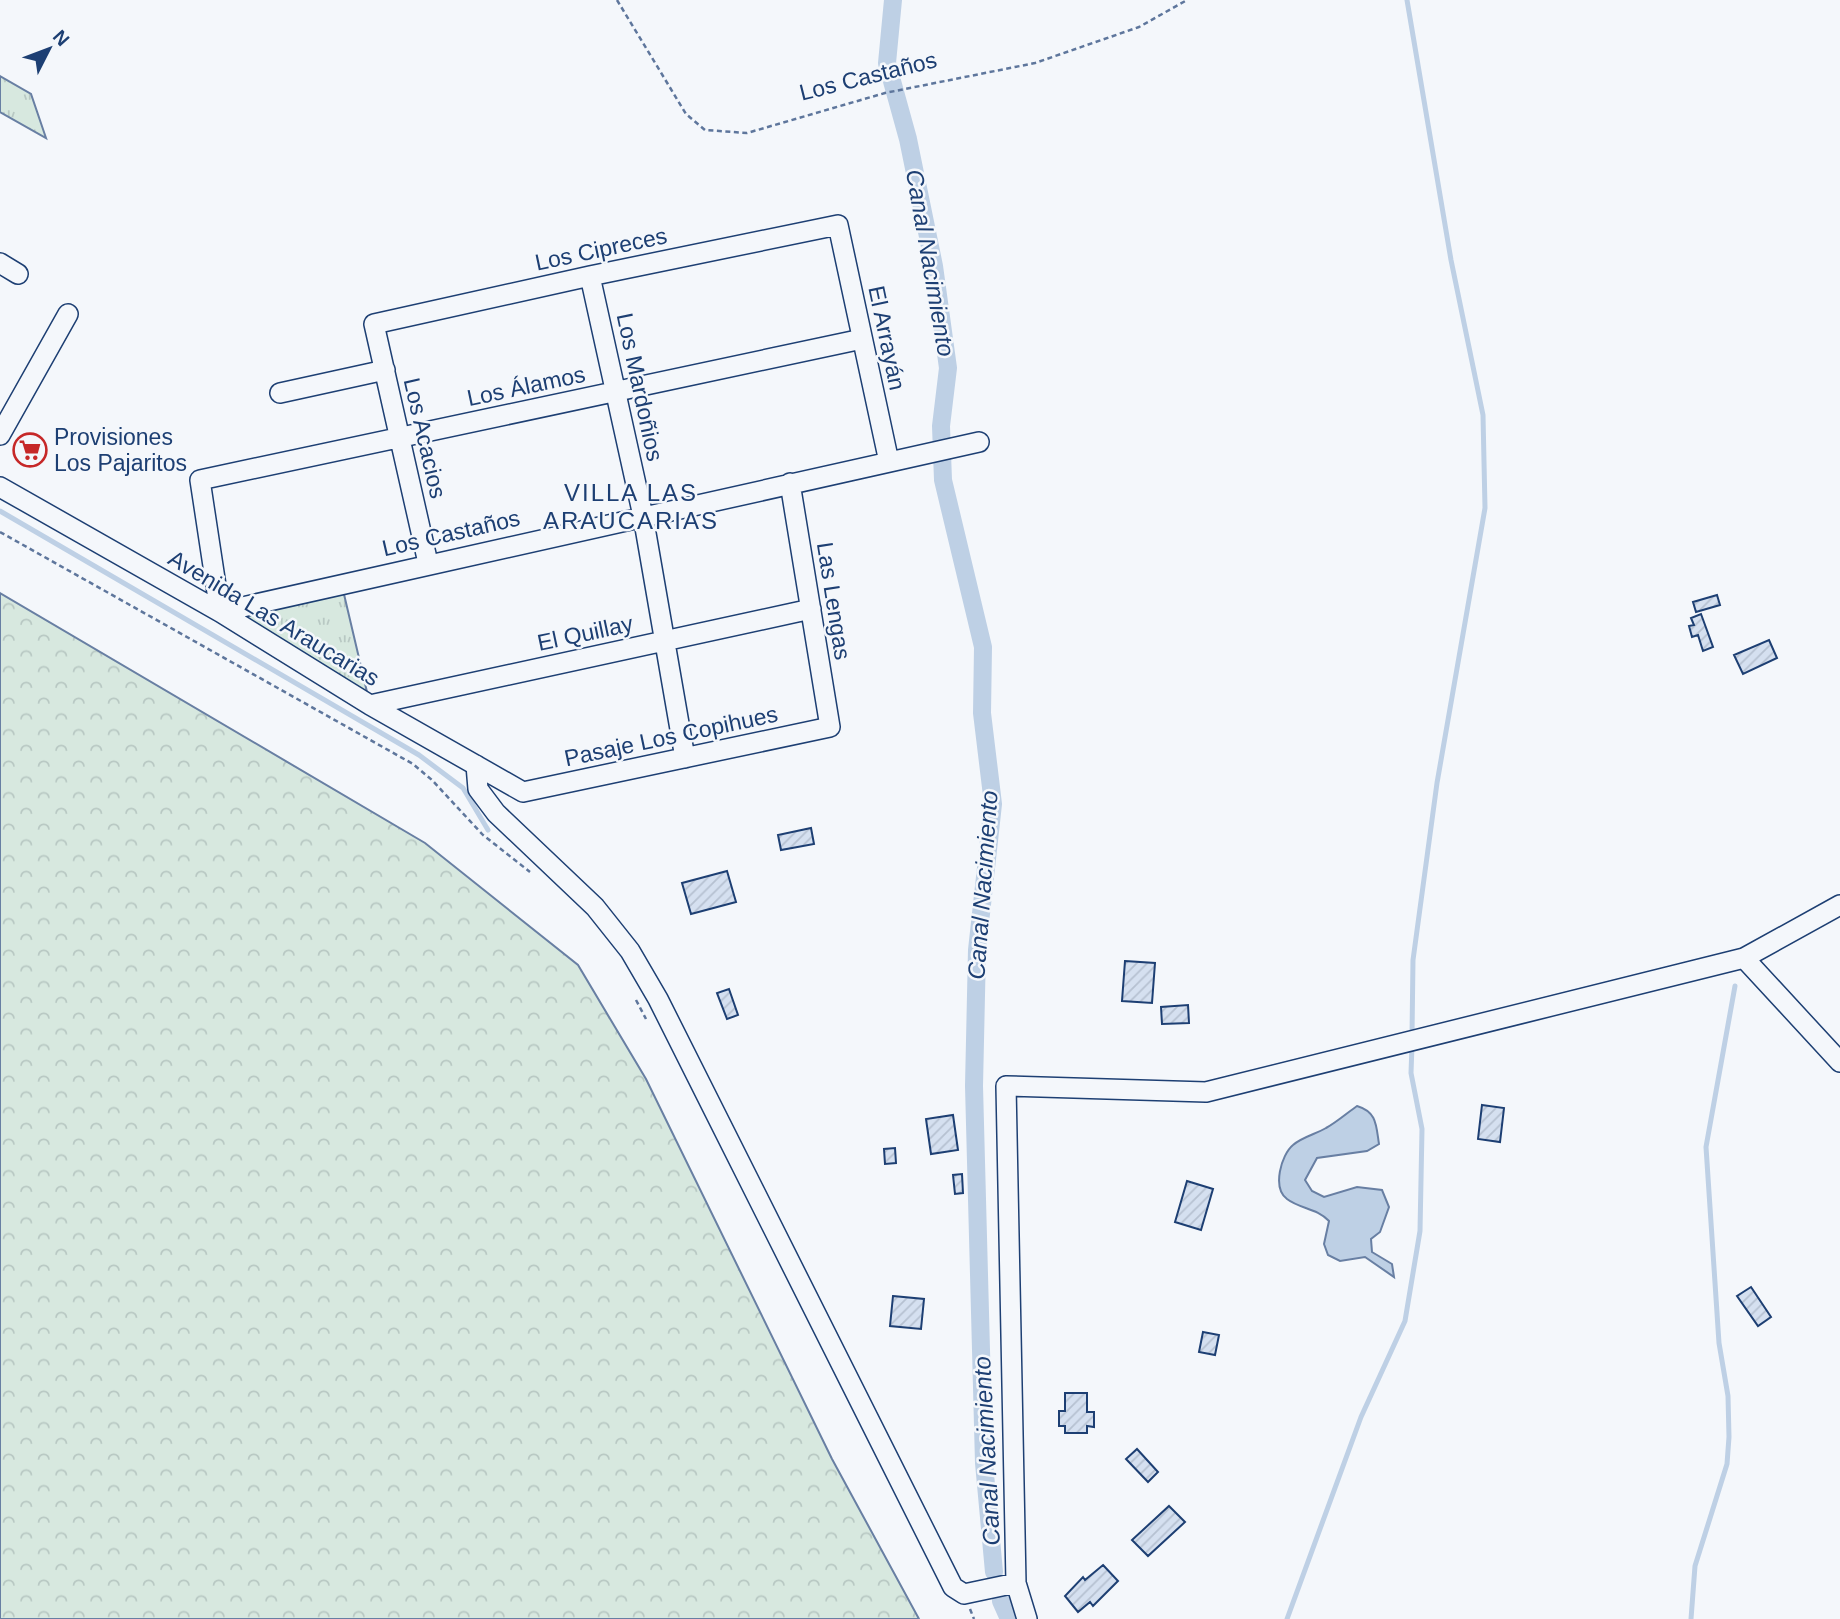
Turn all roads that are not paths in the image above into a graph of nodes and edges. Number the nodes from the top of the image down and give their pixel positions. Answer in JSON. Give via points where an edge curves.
{"nodes":[{"id":1,"x":838,"y":225,"type":"joint"},
{"id":2,"x":0,"y":263,"type":"edge"},
{"id":3,"x":19,"y":274,"type":"dead end"},
{"id":4,"x":590,"y":276,"type":"junction"},
{"id":5,"x":68,"y":314,"type":"dead end"},
{"id":6,"x":374,"y":324,"type":"joint"},
{"id":7,"x":862,"y":339,"type":"junction"},
{"id":8,"x":384,"y":370,"type":"junction"},
{"id":9,"x":616,"y":392,"type":"junction"},
{"id":10,"x":280,"y":393,"type":"dead end"},
{"id":11,"x":0,"y":435,"type":"edge"},
{"id":12,"x":400,"y":438,"type":"junction"},
{"id":13,"x":979,"y":442,"type":"dead end"},
{"id":14,"x":889,"y":462,"type":"junction"},
{"id":15,"x":790,"y":484,"type":"junction"},
{"id":16,"x":0,"y":487,"type":"edge"},
{"id":17,"x":643,"y":516,"type":"junction"},
{"id":18,"x":428,"y":563,"type":"junction"},
{"id":19,"x":811,"y":609,"type":"junction"},
{"id":20,"x":220,"y":612,"type":"junction"},
{"id":21,"x":665,"y":640,"type":"junction"},
{"id":22,"x":370,"y":705,"type":"junction"},
{"id":23,"x":830,"y":727,"type":"joint"},
{"id":24,"x":685,"y":758,"type":"junction"},
{"id":25,"x":476,"y":765,"type":"junction"},
{"id":26,"x":523,"y":792,"type":"joint"},
{"id":27,"x":1840,"y":905,"type":"edge"},
{"id":28,"x":1744,"y":958,"type":"junction"},
{"id":29,"x":1840,"y":1062,"type":"edge"},
{"id":30,"x":1016,"y":1583,"type":"junction"},
{"id":31,"x":1027,"y":1619,"type":"edge"}],
"edges":[{"from":1,"to":4,"type":"street","name":"Los Cipreces"},
{"from":1,"to":7,"type":"street","name":"El Arrayán"},
{"from":2,"to":3,"type":"street"},
{"from":4,"to":6,"type":"street","name":"Los Cipreces"},
{"from":4,"to":9,"type":"street","name":"Los Mardoñios"},
{"from":5,"to":11,"type":"street"},
{"from":6,"to":8,"type":"street","name":"Los Acacios"},
{"from":7,"to":9,"type":"street","name":"Los Álamos"},
{"from":7,"to":14,"type":"street","name":"El Arrayán"},
{"from":8,"to":10,"type":"street"},
{"from":8,"to":12,"type":"street","name":"Los Acacios"},
{"from":9,"to":12,"type":"street","name":"Los Álamos"},
{"from":9,"to":17,"type":"street","name":"Los Mardoñios"},
{"from":12,"to":18,"type":"street","name":"Los Acacios"},
{"from":12,"to":20,"type":"street","name":"Los Álamos","via":[[200,480]]},
{"from":13,"to":14,"type":"street","name":"Los Castaños"},
{"from":14,"to":15,"type":"street","name":"Los Castaños"},
{"from":15,"to":17,"type":"street","name":"Los Castaños"},
{"from":15,"to":19,"type":"street","name":"Las Lengas"},
{"from":16,"to":20,"type":"street","name":"Avenida Las Araucarias"},
{"from":17,"to":18,"type":"street","name":"Los Castaños"},
{"from":17,"to":21,"type":"street","name":"Los Mardoñios"},
{"from":18,"to":20,"type":"street","name":"Los Castaños"},
{"from":19,"to":21,"type":"street","name":"El Quillay"},
{"from":19,"to":23,"type":"street","name":"Las Lengas"},
{"from":20,"to":22,"type":"street","name":"Avenida Las Araucarias"},
{"from":21,"to":22,"type":"street","name":"El Quillay"},
{"from":21,"to":24,"type":"street","name":"Los Mardoñios"},
{"from":22,"to":25,"type":"street","name":"Avenida Las Araucarias"},
{"from":23,"to":24,"type":"street","name":"Pasaje Los Copihues"},
{"from":24,"to":26,"type":"street","name":"Pasaje Los Copihues"},
{"from":25,"to":26,"type":"street","name":"Avenida Las Araucarias"},
{"from":25,"to":30,"type":"street","via":[[478,789],[496,813],[595,907],[637,963],[953,1587],[964,1594]]},
{"from":27,"to":28,"type":"street"},
{"from":28,"to":29,"type":"street"},
{"from":28,"to":30,"type":"street","via":[[1206,1092],[1006,1086]]},
{"from":30,"to":31,"type":"street"}]}
